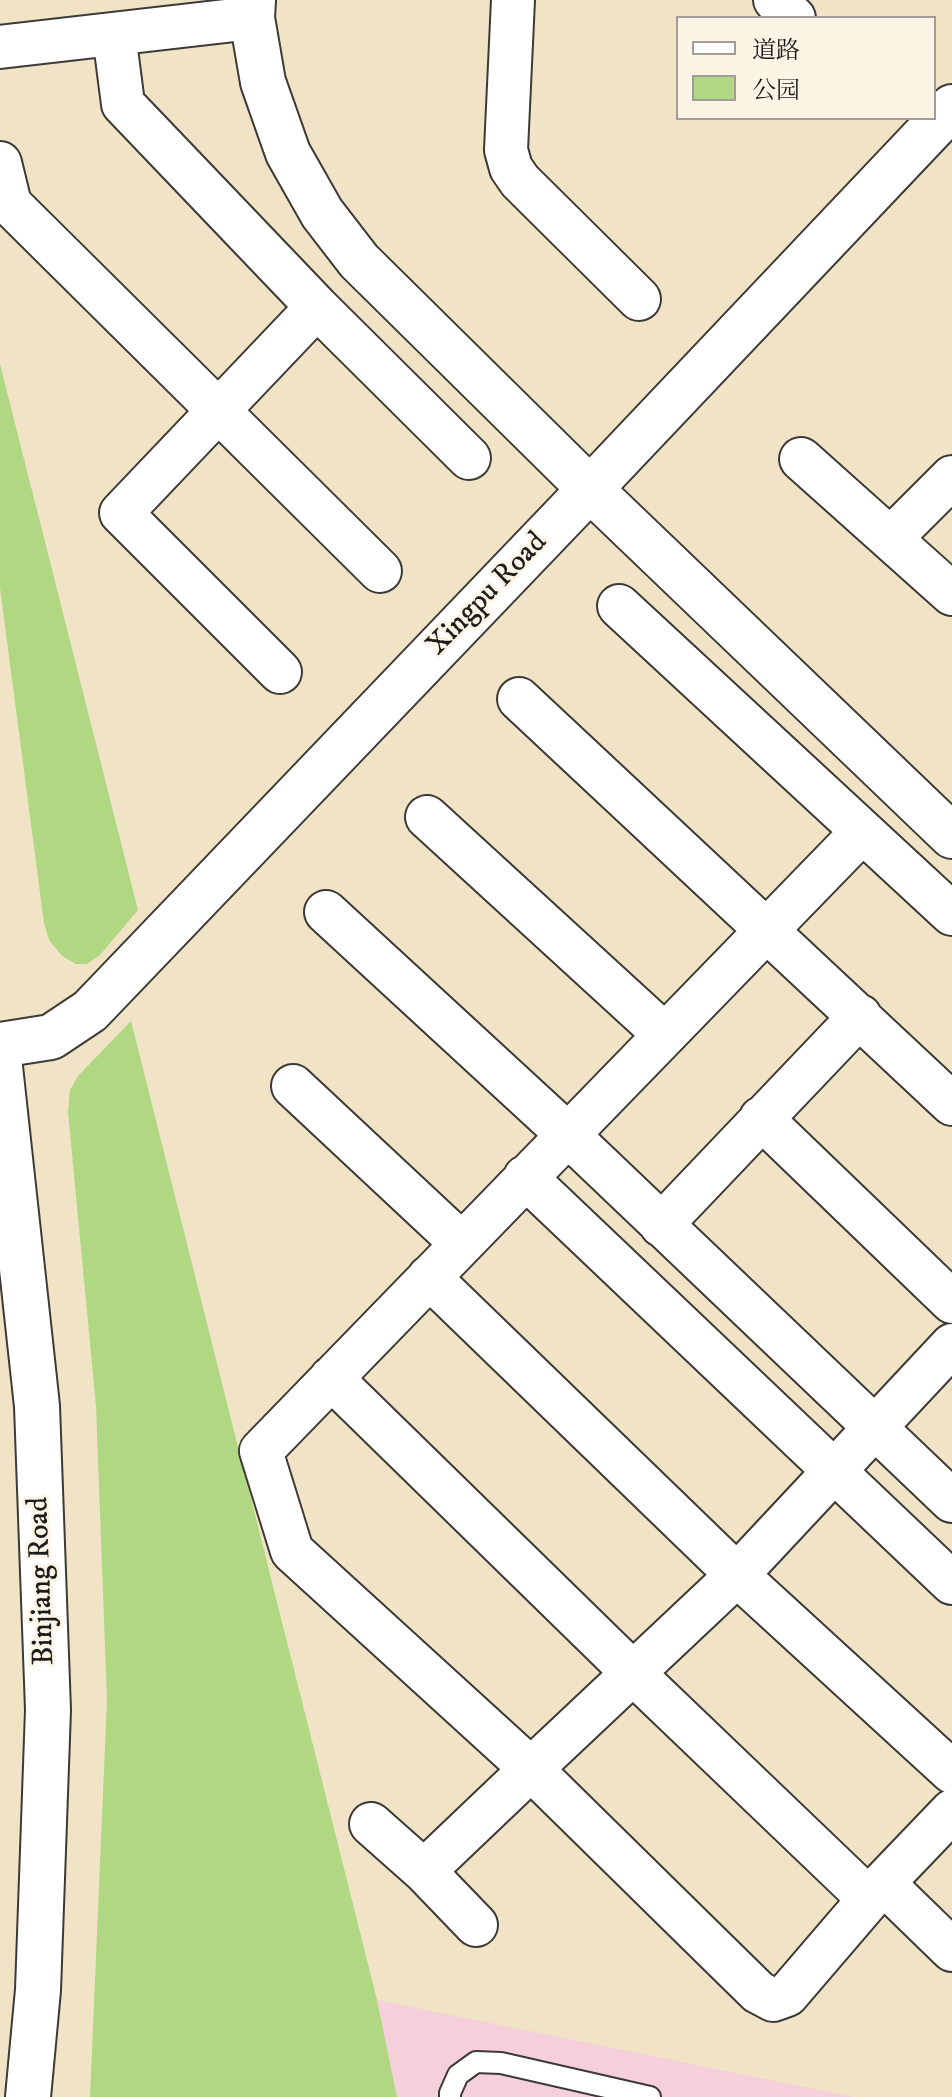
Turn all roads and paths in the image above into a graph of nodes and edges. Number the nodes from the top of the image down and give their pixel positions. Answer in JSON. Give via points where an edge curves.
{"nodes":[{"id":1,"x":513,"y":0,"type":"edge"},
{"id":2,"x":775,"y":0,"type":"edge"},
{"id":3,"x":253,"y":9,"type":"edge"},
{"id":4,"x":792,"y":16,"type":"edge"},
{"id":5,"x":114,"y":34,"type":"junction"},
{"id":6,"x":0,"y":47,"type":"edge"},
{"id":7,"x":952,"y":107,"type":"edge"},
{"id":8,"x":0,"y":163,"type":"edge"},
{"id":9,"x":639,"y":299,"type":"dead end"},
{"id":10,"x":317,"y":307,"type":"junction"},
{"id":11,"x":219,"y":411,"type":"junction"},
{"id":12,"x":469,"y":458,"type":"dead end"},
{"id":13,"x":801,"y":459,"type":"dead end"},
{"id":14,"x":952,"y":477,"type":"edge"},
{"id":15,"x":590,"y":489,"type":"junction"},
{"id":16,"x":891,"y":538,"type":"junction"},
{"id":17,"x":380,"y":571,"type":"dead end"},
{"id":18,"x":952,"y":594,"type":"edge"},
{"id":19,"x":619,"y":606,"type":"dead end"},
{"id":20,"x":280,"y":672,"type":"dead end"},
{"id":21,"x":519,"y":699,"type":"dead end"},
{"id":22,"x":427,"y":817,"type":"dead end"},
{"id":23,"x":862,"y":832,"type":"junction"},
{"id":24,"x":952,"y":836,"type":"edge"},
{"id":25,"x":326,"y":912,"type":"dead end"},
{"id":26,"x":952,"y":914,"type":"edge"},
{"id":27,"x":767,"y":929,"type":"junction"},
{"id":28,"x":860,"y":1016,"type":"junction"},
{"id":29,"x":664,"y":1034,"type":"junction"},
{"id":30,"x":0,"y":1045,"type":"edge"},
{"id":31,"x":0,"y":1067,"type":"edge"},
{"id":32,"x":293,"y":1086,"type":"dead end"},
{"id":33,"x":952,"y":1104,"type":"edge"},
{"id":34,"x":761,"y":1118,"type":"junction"},
{"id":35,"x":567,"y":1134,"type":"junction"},
{"id":36,"x":525,"y":1177,"type":"junction"},
{"id":37,"x":661,"y":1225,"type":"junction"},
{"id":38,"x":461,"y":1243,"type":"junction"},
{"id":39,"x":429,"y":1277,"type":"junction"},
{"id":40,"x":952,"y":1302,"type":"edge"},
{"id":41,"x":952,"y":1345,"type":"edge"},
{"id":42,"x":331,"y":1378,"type":"junction"},
{"id":43,"x":875,"y":1430,"type":"junction"},
{"id":44,"x":835,"y":1472,"type":"junction"},
{"id":45,"x":952,"y":1501,"type":"edge"},
{"id":46,"x":737,"y":1575,"type":"junction"},
{"id":47,"x":952,"y":1583,"type":"edge"},
{"id":48,"x":634,"y":1674,"type":"junction"},
{"id":49,"x":531,"y":1769,"type":"junction"},
{"id":50,"x":952,"y":1772,"type":"edge"},
{"id":51,"x":952,"y":1811,"type":"edge"},
{"id":52,"x":371,"y":1824,"type":"dead end"},
{"id":53,"x":424,"y":1871,"type":"junction"},
{"id":54,"x":876,"y":1891,"type":"junction"},
{"id":55,"x":476,"y":1925,"type":"dead end"},
{"id":56,"x":952,"y":1950,"type":"edge"},
{"id":57,"x":28,"y":2097,"type":"edge"},
{"id":58,"x":450,"y":2097,"type":"edge"},
{"id":59,"x":650,"y":2097,"type":"edge"}],
"edges":[{"from":1,"to":9,"type":"street","via":[[506,150],[511,168]]},
{"from":2,"to":4,"type":"street"},
{"from":3,"to":5,"type":"street"},
{"from":3,"to":15,"type":"main road","via":[[263,82],[288,153],[322,213],[359,261]]},
{"from":5,"to":6,"type":"street"},
{"from":5,"to":10,"type":"street","via":[[123,104]]},
{"from":7,"to":15,"type":"main road","name":"Xingpu Road"},
{"from":8,"to":11,"type":"street","via":[[10,204]]},
{"from":10,"to":11,"type":"street"},
{"from":10,"to":12,"type":"street"},
{"from":11,"to":17,"type":"street"},
{"from":11,"to":20,"type":"street","via":[[121,513]]},
{"from":13,"to":16,"type":"street"},
{"from":14,"to":16,"type":"street"},
{"from":15,"to":24,"type":"main road"},
{"from":15,"to":30,"type":"main road","name":"Xingpu Road","via":[[90,1011],[51,1037]]},
{"from":16,"to":18,"type":"street"},
{"from":19,"to":23,"type":"street"},
{"from":21,"to":27,"type":"street"},
{"from":22,"to":29,"type":"street"},
{"from":23,"to":26,"type":"street"},
{"from":23,"to":27,"type":"street"},
{"from":25,"to":35,"type":"street"},
{"from":27,"to":28,"type":"street"},
{"from":27,"to":29,"type":"street"},
{"from":28,"to":33,"type":"street"},
{"from":28,"to":34,"type":"street"},
{"from":29,"to":35,"type":"street"},
{"from":31,"to":57,"type":"main road","name":"Binjiang Road","via":[[37,1406],[48,1710],[38,1990]]},
{"from":32,"to":38,"type":"street"},
{"from":34,"to":37,"type":"street"},
{"from":34,"to":40,"type":"street"},
{"from":35,"to":36,"type":"street"},
{"from":35,"to":37,"type":"street"},
{"from":36,"to":38,"type":"street"},
{"from":36,"to":44,"type":"street"},
{"from":37,"to":43,"type":"street"},
{"from":38,"to":39,"type":"street"},
{"from":39,"to":42,"type":"street"},
{"from":39,"to":46,"type":"street"},
{"from":41,"to":43,"type":"street"},
{"from":42,"to":48,"type":"street"},
{"from":42,"to":49,"type":"street","via":[[261,1451],[292,1551]]},
{"from":43,"to":44,"type":"street"},
{"from":43,"to":45,"type":"street"},
{"from":44,"to":46,"type":"street"},
{"from":44,"to":47,"type":"street"},
{"from":46,"to":48,"type":"street"},
{"from":46,"to":50,"type":"street"},
{"from":48,"to":49,"type":"street"},
{"from":48,"to":54,"type":"street"},
{"from":49,"to":53,"type":"street"},
{"from":49,"to":54,"type":"street","via":[[758,1992],[773,2000],[787,1995]]},
{"from":51,"to":54,"type":"street"},
{"from":52,"to":53,"type":"street"},
{"from":53,"to":55,"type":"street"},
{"from":54,"to":56,"type":"street"},
{"from":58,"to":59,"type":"lane","via":[[458,2075],[476,2062]]}]}
